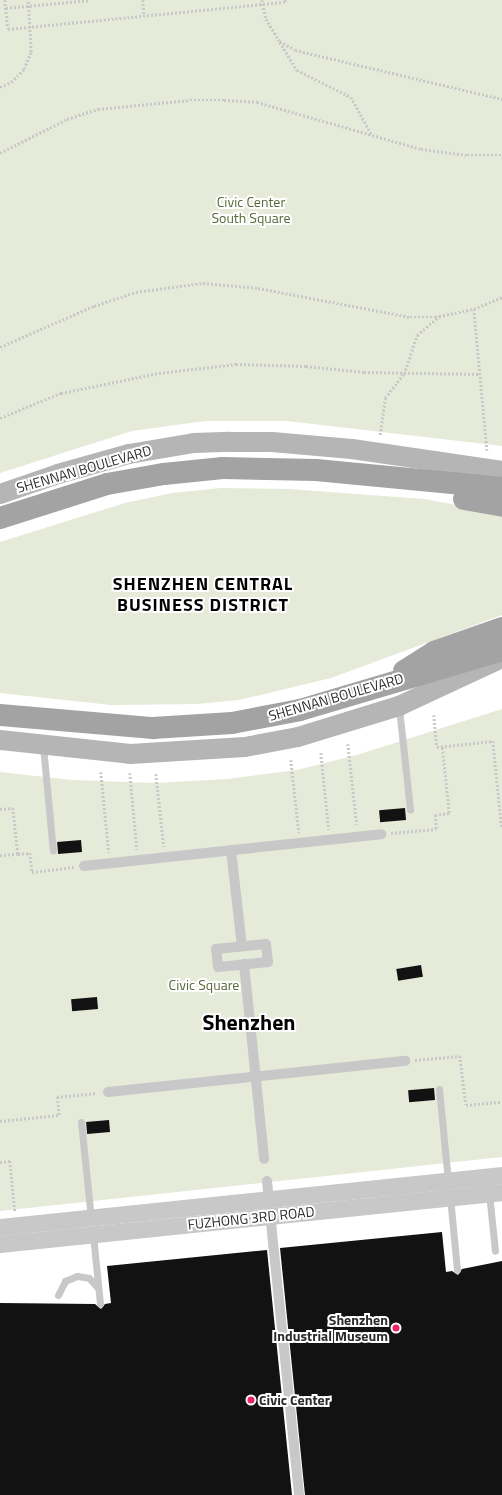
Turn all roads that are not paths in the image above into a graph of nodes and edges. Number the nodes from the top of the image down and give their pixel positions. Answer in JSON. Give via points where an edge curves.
{"nodes":[{"id":1,"x":502,"y":471,"type":"edge"},
{"id":2,"x":390,"y":478,"type":"junction"},
{"id":3,"x":502,"y":488,"type":"edge"},
{"id":4,"x":0,"y":494,"type":"edge"},
{"id":5,"x":502,"y":506,"type":"edge"},
{"id":6,"x":6,"y":518,"type":"edge"},
{"id":7,"x":502,"y":628,"type":"edge"},
{"id":8,"x":502,"y":650,"type":"edge"},
{"id":9,"x":502,"y":658,"type":"edge"},
{"id":10,"x":381,"y":685,"type":"junction"},
{"id":11,"x":0,"y":705,"type":"edge"},
{"id":12,"x":399,"y":706,"type":"junction"},
{"id":13,"x":0,"y":715,"type":"edge"},
{"id":14,"x":56,"y":722,"type":"junction"},
{"id":15,"x":0,"y":740,"type":"edge"},
{"id":16,"x":43,"y":745,"type":"junction"},
{"id":17,"x":410,"y":810,"type":"dead end"},
{"id":18,"x":381,"y":834,"type":"road end"},
{"id":19,"x":232,"y":850,"type":"junction"},
{"id":20,"x":53,"y":851,"type":"dead end"},
{"id":21,"x":84,"y":866,"type":"road end"},
{"id":22,"x":242,"y":946,"type":"junction"},
{"id":23,"x":244,"y":964,"type":"junction"},
{"id":24,"x":405,"y":1061,"type":"road end"},
{"id":25,"x":256,"y":1077,"type":"junction"},
{"id":26,"x":439,"y":1089,"type":"dead end"},
{"id":27,"x":108,"y":1092,"type":"road end"},
{"id":28,"x":81,"y":1122,"type":"dead end"},
{"id":29,"x":264,"y":1159,"type":"dead end"},
{"id":30,"x":502,"y":1175,"type":"edge"},
{"id":31,"x":448,"y":1180,"type":"junction"},
{"id":32,"x":267,"y":1181,"type":"dead end"},
{"id":33,"x":496,"y":1193,"type":"edge"},
{"id":34,"x":450,"y":1197,"type":"junction"},
{"id":35,"x":91,"y":1217,"type":"junction"},
{"id":36,"x":0,"y":1227,"type":"edge"},
{"id":37,"x":93,"y":1234,"type":"junction"},
{"id":38,"x":0,"y":1244,"type":"edge"},
{"id":39,"x":494,"y":1251,"type":"dead end"},
{"id":40,"x":458,"y":1270,"type":"dead end"},
{"id":41,"x":98,"y":1288,"type":"junction"},
{"id":42,"x":58,"y":1295,"type":"dead end"},
{"id":43,"x":100,"y":1304,"type":"dead end"},
{"id":44,"x":299,"y":1495,"type":"edge"}],
"edges":[{"from":1,"to":4,"type":"main road","name":"SHENNAN BOULEVARD","via":[[352,449],[272,442],[194,443],[130,454],[58,474]]},
{"from":2,"to":3,"type":"main road","name":"SHENNAN BOULEVARD"},
{"from":2,"to":5,"type":"main road","via":[[425,493]]},
{"from":2,"to":6,"type":"main road","name":"SHENNAN BOULEVARD","via":[[285,468],[193,470],[107,484]]},
{"from":7,"to":10,"type":"main road","via":[[434,652]]},
{"from":8,"to":10,"type":"main road","name":"SHENNAN BOULEVARD"},
{"from":9,"to":12,"type":"main road","name":"SHENNAN BOULEVARD"},
{"from":10,"to":14,"type":"main road","name":"SHENNAN BOULEVARD","via":[[300,710],[232,723],[153,728]]},
{"from":11,"to":14,"type":"main road"},
{"from":12,"to":16,"type":"main road","name":"SHENNAN BOULEVARD","via":[[298,737],[245,748],[130,754]]},
{"from":12,"to":17,"type":"lane"},
{"from":13,"to":14,"type":"main road","name":"SHENNAN BOULEVARD"},
{"from":15,"to":16,"type":"main road","name":"SHENNAN BOULEVARD"},
{"from":16,"to":20,"type":"lane"},
{"from":18,"to":19,"type":"street"},
{"from":19,"to":21,"type":"street"},
{"from":19,"to":22,"type":"street"},
{"from":22,"to":23,"type":"street","via":[[266,944],[268,962]]},
{"from":22,"to":23,"type":"street","via":[[216,949],[218,967]]},
{"from":23,"to":25,"type":"street"},
{"from":24,"to":25,"type":"street"},
{"from":25,"to":27,"type":"street"},
{"from":25,"to":29,"type":"street"},
{"from":26,"to":31,"type":"lane"},
{"from":28,"to":35,"type":"lane"},
{"from":30,"to":31,"type":"street","name":"FUZHONG 3RD ROAD"},
{"from":31,"to":34,"type":"lane"},
{"from":31,"to":35,"type":"street","name":"FUZHONG 3RD ROAD"},
{"from":32,"to":44,"type":"street","bridge":true},
{"from":33,"to":34,"type":"street","name":"FUZHONG 3RD ROAD"},
{"from":33,"to":39,"type":"lane"},
{"from":34,"to":37,"type":"street","name":"FUZHONG 3RD ROAD"},
{"from":34,"to":40,"type":"lane"},
{"from":35,"to":36,"type":"street","name":"FUZHONG 3RD ROAD"},
{"from":35,"to":37,"type":"lane"},
{"from":37,"to":38,"type":"street","name":"FUZHONG 3RD ROAD"},
{"from":37,"to":41,"type":"lane"},
{"from":41,"to":42,"type":"lane","via":[[89,1278],[77,1276],[66,1281]]},
{"from":41,"to":43,"type":"lane"}]}
